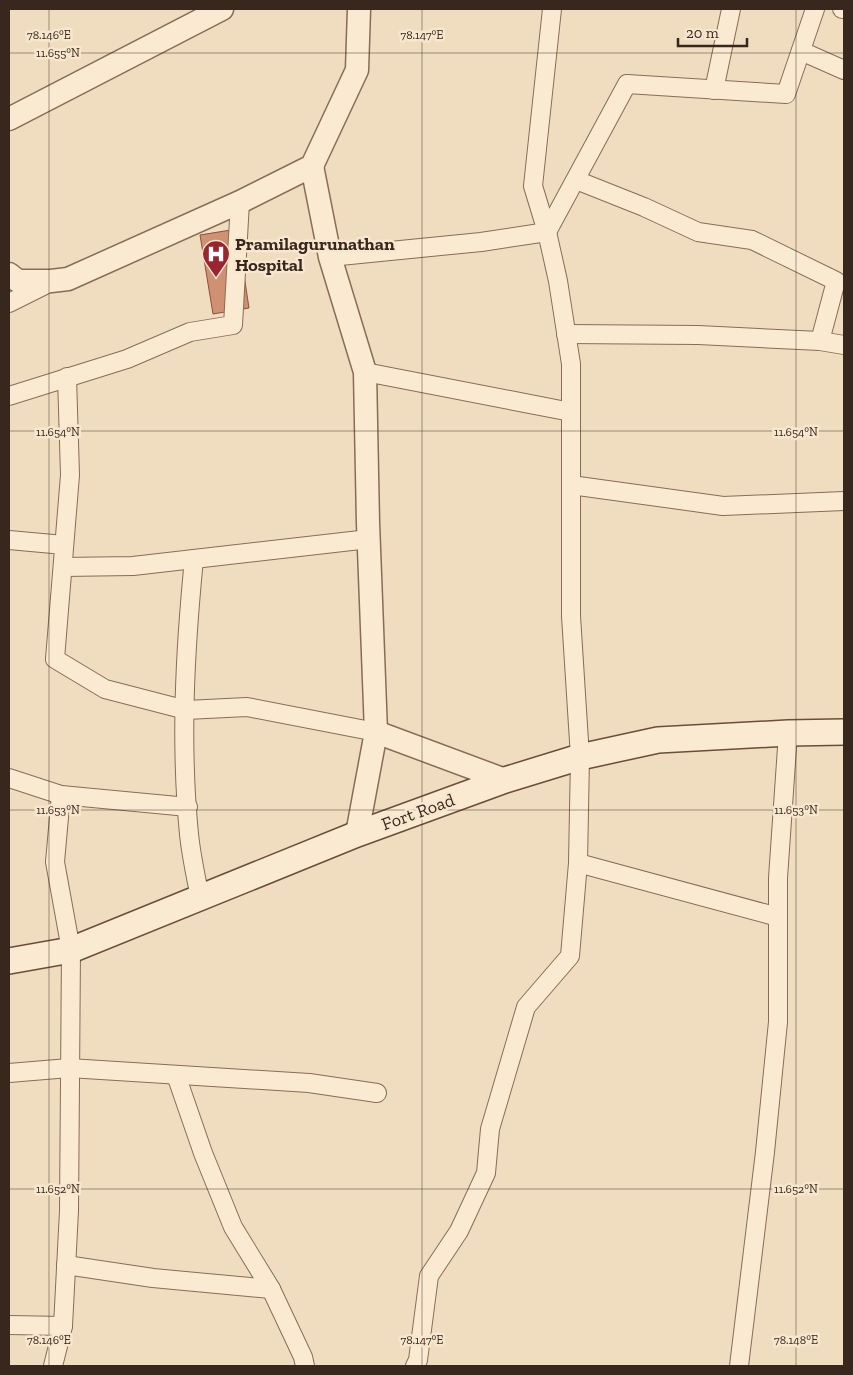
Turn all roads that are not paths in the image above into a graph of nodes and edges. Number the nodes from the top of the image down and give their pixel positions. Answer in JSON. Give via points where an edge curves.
{"nodes":[{"id":1,"x":222,"y":9,"type":"edge"},
{"id":2,"x":359,"y":9,"type":"edge"},
{"id":3,"x":552,"y":9,"type":"edge"},
{"id":4,"x":732,"y":9,"type":"edge"},
{"id":5,"x":815,"y":9,"type":"edge"},
{"id":6,"x":801,"y":51,"type":"junction"},
{"id":7,"x":844,"y":70,"type":"edge"},
{"id":8,"x":714,"y":90,"type":"junction"},
{"id":9,"x":9,"y":119,"type":"edge"},
{"id":10,"x":312,"y":166,"type":"junction"},
{"id":11,"x":576,"y":180,"type":"junction"},
{"id":12,"x":240,"y":202,"type":"junction"},
{"id":13,"x":547,"y":232,"type":"junction"},
{"id":14,"x":330,"y":257,"type":"junction"},
{"id":15,"x":9,"y":274,"type":"edge"},
{"id":16,"x":51,"y":281,"type":"junction"},
{"id":17,"x":9,"y":303,"type":"edge"},
{"id":18,"x":566,"y":334,"type":"junction"},
{"id":19,"x":820,"y":341,"type":"junction"},
{"id":20,"x":844,"y":346,"type":"edge"},
{"id":21,"x":365,"y":372,"type":"junction"},
{"id":22,"x":67,"y":377,"type":"junction"},
{"id":23,"x":9,"y":396,"type":"edge"},
{"id":24,"x":571,"y":412,"type":"junction"},
{"id":25,"x":571,"y":485,"type":"junction"},
{"id":26,"x":844,"y":501,"type":"edge"},
{"id":27,"x":369,"y":539,"type":"junction"},
{"id":28,"x":9,"y":540,"type":"edge"},
{"id":29,"x":64,"y":545,"type":"junction"},
{"id":30,"x":194,"y":559,"type":"junction"},
{"id":31,"x":62,"y":567,"type":"junction"},
{"id":32,"x":186,"y":710,"type":"junction"},
{"id":33,"x":376,"y":732,"type":"junction"},
{"id":34,"x":844,"y":732,"type":"edge"},
{"id":35,"x":788,"y":733,"type":"junction"},
{"id":36,"x":580,"y":757,"type":"junction"},
{"id":37,"x":9,"y":778,"type":"edge"},
{"id":38,"x":505,"y":780,"type":"junction"},
{"id":39,"x":61,"y":795,"type":"junction"},
{"id":40,"x":188,"y":807,"type":"junction"},
{"id":41,"x":357,"y":834,"type":"junction"},
{"id":42,"x":578,"y":863,"type":"junction"},
{"id":43,"x":200,"y":898,"type":"junction"},
{"id":44,"x":778,"y":916,"type":"junction"},
{"id":45,"x":71,"y":950,"type":"junction"},
{"id":46,"x":9,"y":961,"type":"edge"},
{"id":47,"x":69,"y":1068,"type":"junction"},
{"id":48,"x":9,"y":1073,"type":"edge"},
{"id":49,"x":176,"y":1075,"type":"junction"},
{"id":50,"x":377,"y":1093,"type":"dead end"},
{"id":51,"x":66,"y":1265,"type":"junction"},
{"id":52,"x":271,"y":1288,"type":"junction"},
{"id":53,"x":9,"y":1325,"type":"edge"},
{"id":54,"x":62,"y":1326,"type":"junction"},
{"id":55,"x":54,"y":1366,"type":"edge"},
{"id":56,"x":305,"y":1366,"type":"edge"},
{"id":57,"x":415,"y":1366,"type":"edge"},
{"id":58,"x":739,"y":1366,"type":"edge"}],
"edges":[{"from":1,"to":9,"type":"street"},
{"from":2,"to":10,"type":"street","via":[[357,70]]},
{"from":3,"to":13,"type":"street","via":[[533,186]]},
{"from":4,"to":8,"type":"street"},
{"from":5,"to":6,"type":"street"},
{"from":6,"to":7,"type":"street"},
{"from":6,"to":8,"type":"street","via":[[786,94]]},
{"from":8,"to":11,"type":"street","via":[[628,84]]},
{"from":10,"to":12,"type":"street"},
{"from":10,"to":14,"type":"street"},
{"from":11,"to":13,"type":"street"},
{"from":11,"to":19,"type":"street","via":[[698,232],[752,240],[836,281]]},
{"from":12,"to":16,"type":"street","via":[[68,279]]},
{"from":12,"to":22,"type":"street","via":[[233,325],[190,332],[127,359]]},
{"from":13,"to":14,"type":"street"},
{"from":13,"to":18,"type":"street"},
{"from":14,"to":21,"type":"street"},
{"from":15,"to":16,"type":"street","via":[[18,280]]},
{"from":16,"to":17,"type":"street"},
{"from":18,"to":19,"type":"street","via":[[698,335]]},
{"from":18,"to":24,"type":"street","via":[[571,364]]},
{"from":19,"to":20,"type":"street"},
{"from":21,"to":24,"type":"street"},
{"from":21,"to":27,"type":"street"},
{"from":22,"to":23,"type":"street"},
{"from":22,"to":29,"type":"street","via":[[70,475]]},
{"from":24,"to":25,"type":"street"},
{"from":25,"to":26,"type":"street","via":[[723,506]]},
{"from":25,"to":36,"type":"street","via":[[571,616]]},
{"from":27,"to":30,"type":"street"},
{"from":27,"to":33,"type":"street"},
{"from":28,"to":29,"type":"street"},
{"from":29,"to":31,"type":"street"},
{"from":30,"to":31,"type":"street","via":[[133,566]]},
{"from":30,"to":32,"type":"street","via":[[187,636]]},
{"from":31,"to":32,"type":"street","via":[[55,659],[105,689]]},
{"from":32,"to":33,"type":"street","via":[[247,707]]},
{"from":32,"to":40,"type":"street"},
{"from":33,"to":38,"type":"street"},
{"from":33,"to":41,"type":"street"},
{"from":34,"to":35,"type":"main road","name":"Fort Road"},
{"from":35,"to":36,"type":"main road","name":"Fort Road","via":[[658,740]]},
{"from":35,"to":44,"type":"street"},
{"from":36,"to":38,"type":"main road","name":"Fort Road"},
{"from":36,"to":42,"type":"street"},
{"from":37,"to":39,"type":"street"},
{"from":38,"to":41,"type":"main road","name":"Fort Road"},
{"from":39,"to":40,"type":"street"},
{"from":39,"to":45,"type":"street","via":[[55,862]]},
{"from":40,"to":43,"type":"street","via":[[189,835]]},
{"from":41,"to":43,"type":"main road","name":"Fort Road"},
{"from":42,"to":44,"type":"street"},
{"from":42,"to":57,"type":"street","via":[[570,956],[526,1008],[490,1129],[486,1173],[459,1230],[429,1276]]},
{"from":43,"to":45,"type":"main road","name":"Fort Road"},
{"from":44,"to":58,"type":"street","via":[[778,1022]]},
{"from":45,"to":46,"type":"main road","name":"Fort Road"},
{"from":45,"to":47,"type":"street"},
{"from":47,"to":48,"type":"street"},
{"from":47,"to":49,"type":"street"},
{"from":47,"to":51,"type":"street"},
{"from":49,"to":50,"type":"street","via":[[309,1083]]},
{"from":49,"to":52,"type":"street","via":[[233,1227]]},
{"from":51,"to":52,"type":"street","via":[[153,1278]]},
{"from":51,"to":54,"type":"street"},
{"from":52,"to":56,"type":"street"},
{"from":53,"to":54,"type":"street"},
{"from":54,"to":55,"type":"street"}]}
